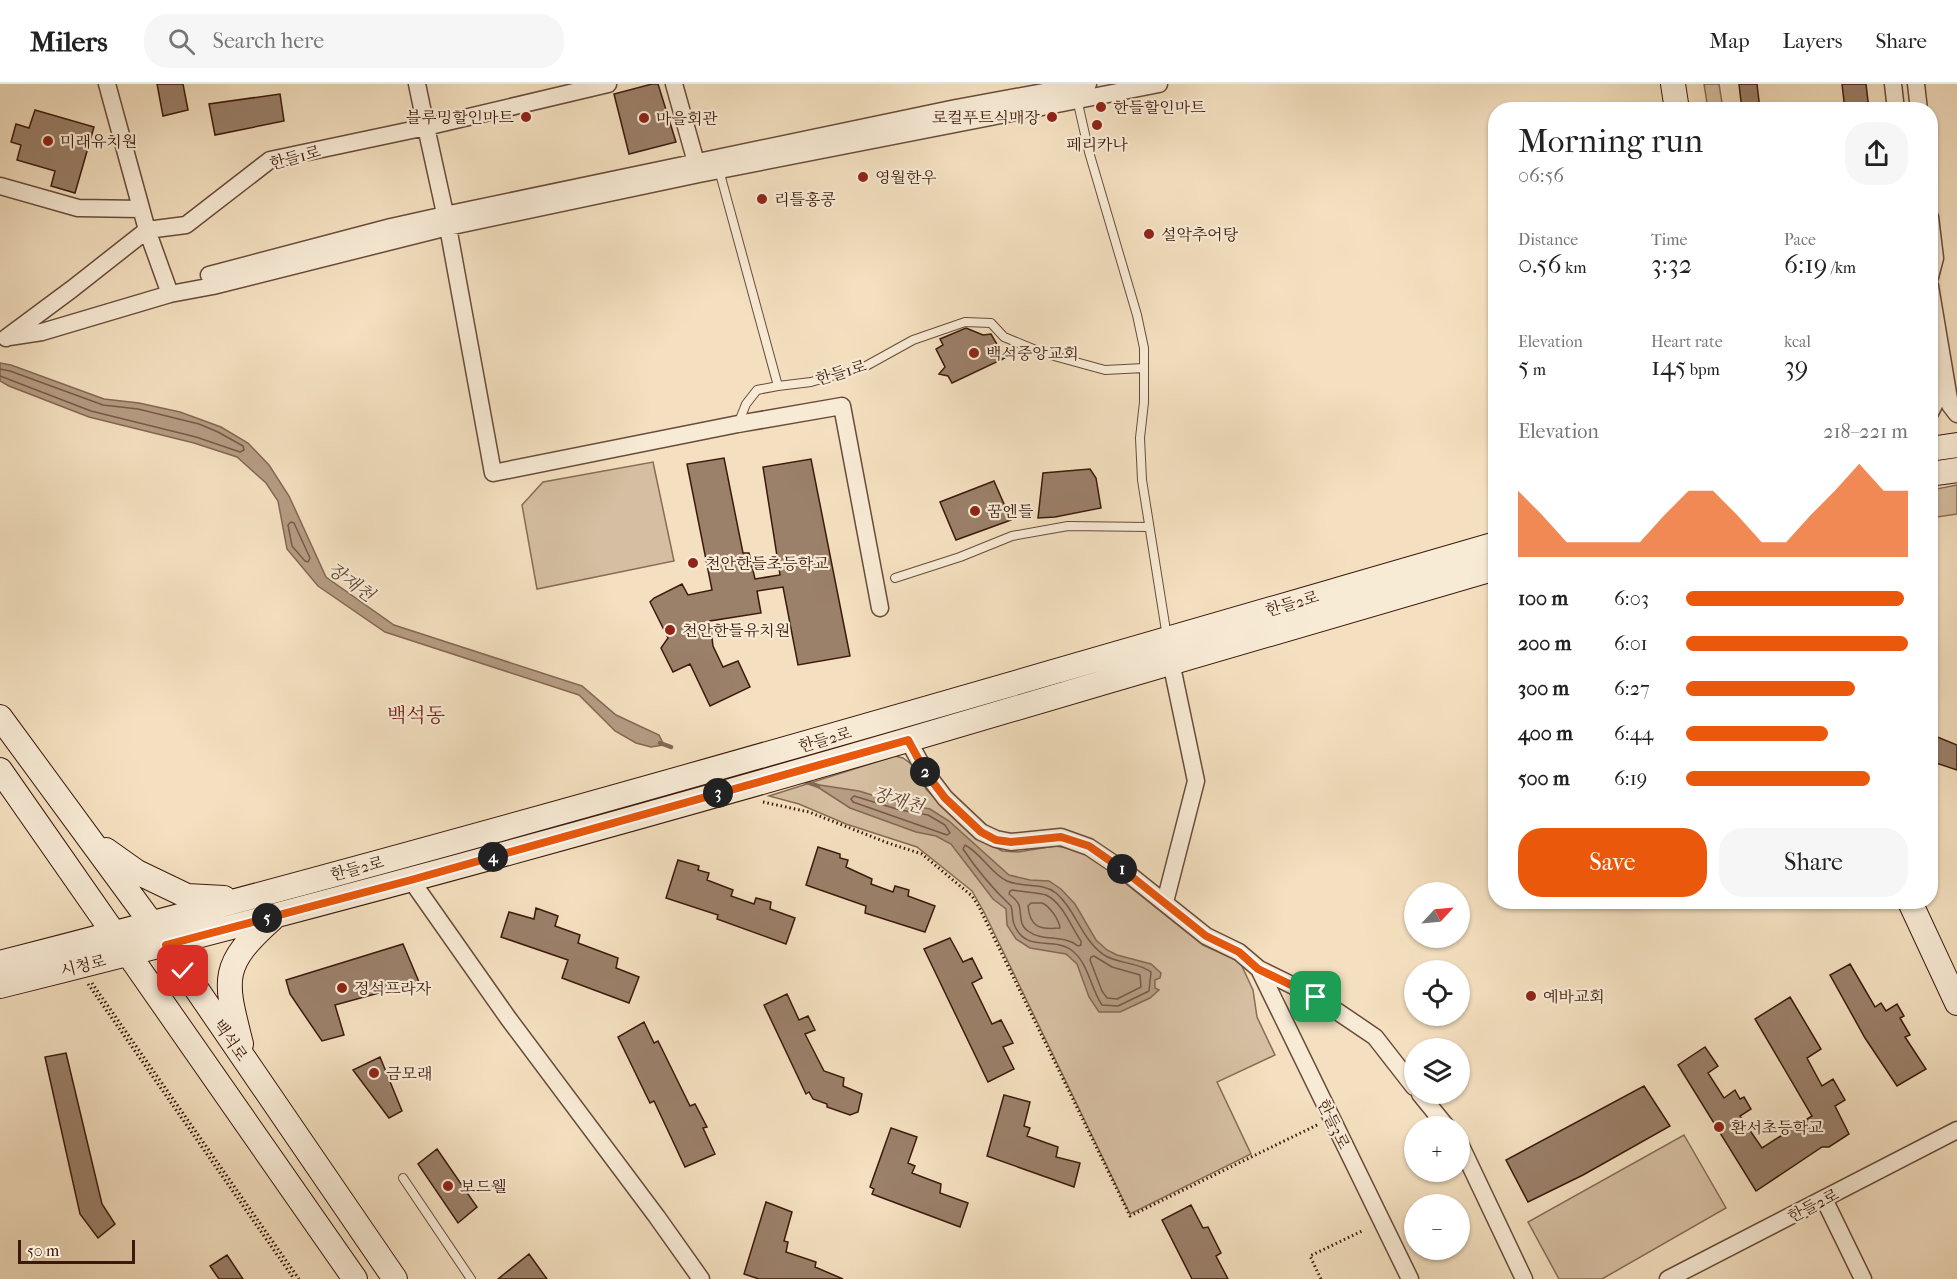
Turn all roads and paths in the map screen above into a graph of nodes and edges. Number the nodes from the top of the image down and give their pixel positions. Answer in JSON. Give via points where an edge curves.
{"nodes":[{"id":1,"x":107,"y":84,"type":"edge"},
{"id":2,"x":417,"y":84,"type":"edge"},
{"id":3,"x":608,"y":84,"type":"edge"},
{"id":4,"x":674,"y":84,"type":"edge"},
{"id":5,"x":1159,"y":84,"type":"edge"},
{"id":6,"x":1673,"y":84,"type":"edge"},
{"id":7,"x":1893,"y":84,"type":"edge"},
{"id":8,"x":1916,"y":84,"type":"edge"},
{"id":9,"x":1078,"y":88,"type":"edge"},
{"id":10,"x":1676,"y":102,"type":"edge"},
{"id":11,"x":1895,"y":102,"type":"edge"},
{"id":12,"x":1917,"y":102,"type":"edge"},
{"id":13,"x":426,"y":127,"type":"junction"},
{"id":14,"x":697,"y":169,"type":"junction"},
{"id":15,"x":719,"y":170,"type":"junction"},
{"id":16,"x":0,"y":186,"type":"edge"},
{"id":17,"x":141,"y":209,"type":"junction"},
{"id":18,"x":447,"y":221,"type":"junction"},
{"id":19,"x":147,"y":230,"type":"junction"},
{"id":20,"x":170,"y":294,"type":"junction"},
{"id":21,"x":1938,"y":326,"type":"edge"},
{"id":22,"x":1939,"y":331,"type":"junction"},
{"id":23,"x":3,"y":339,"type":"edge"},
{"id":24,"x":1144,"y":368,"type":"junction"},
{"id":25,"x":778,"y":386,"type":"junction"},
{"id":26,"x":1938,"y":397,"type":"edge"},
{"id":27,"x":1957,"y":414,"type":"edge"},
{"id":28,"x":738,"y":424,"type":"junction"},
{"id":29,"x":1957,"y":445,"type":"edge"},
{"id":30,"x":1938,"y":448,"type":"edge"},
{"id":31,"x":1957,"y":470,"type":"edge"},
{"id":32,"x":1938,"y":473,"type":"edge"},
{"id":33,"x":1149,"y":527,"type":"junction"},
{"id":34,"x":1488,"y":547,"type":"edge"},
{"id":35,"x":1488,"y":570,"type":"edge"},
{"id":36,"x":895,"y":578,"type":"dead end"},
{"id":37,"x":880,"y":608,"type":"dead end"},
{"id":38,"x":1169,"y":651,"type":"junction"},
{"id":39,"x":0,"y":717,"type":"edge"},
{"id":40,"x":908,"y":740,"type":"junction"},
{"id":41,"x":0,"y":770,"type":"edge"},
{"id":42,"x":746,"y":786,"type":"junction"},
{"id":43,"x":88,"y":837,"type":"junction"},
{"id":44,"x":411,"y":880,"type":"junction"},
{"id":45,"x":242,"y":900,"type":"junction"},
{"id":46,"x":1165,"y":902,"type":"junction"},
{"id":47,"x":1913,"y":909,"type":"edge"},
{"id":48,"x":276,"y":916,"type":"junction"},
{"id":49,"x":152,"y":924,"type":"junction"},
{"id":50,"x":114,"y":934,"type":"junction"},
{"id":51,"x":166,"y":945,"type":"junction"},
{"id":52,"x":128,"y":954,"type":"junction"},
{"id":53,"x":0,"y":963,"type":"edge"},
{"id":54,"x":1258,"y":969,"type":"junction"},
{"id":55,"x":0,"y":986,"type":"edge"},
{"id":56,"x":1957,"y":1003,"type":"edge"},
{"id":57,"x":245,"y":1061,"type":"junction"},
{"id":58,"x":1404,"y":1074,"type":"edge"},
{"id":59,"x":1428,"y":1104,"type":"edge"},
{"id":60,"x":1438,"y":1116,"type":"edge"},
{"id":61,"x":1331,"y":1118,"type":"junction"},
{"id":62,"x":1957,"y":1130,"type":"edge"},
{"id":63,"x":1470,"y":1165,"type":"edge"},
{"id":64,"x":403,"y":1178,"type":"dead end"},
{"id":65,"x":1824,"y":1198,"type":"junction"},
{"id":66,"x":1362,"y":1231,"type":"dead end"},
{"id":67,"x":294,"y":1279,"type":"edge"},
{"id":68,"x":299,"y":1279,"type":"edge"},
{"id":69,"x":355,"y":1279,"type":"edge"},
{"id":70,"x":395,"y":1279,"type":"edge"},
{"id":71,"x":471,"y":1279,"type":"edge"},
{"id":72,"x":700,"y":1279,"type":"edge"},
{"id":73,"x":1321,"y":1279,"type":"edge"},
{"id":74,"x":1410,"y":1279,"type":"edge"},
{"id":75,"x":1524,"y":1279,"type":"edge"},
{"id":76,"x":1668,"y":1279,"type":"edge"},
{"id":77,"x":1863,"y":1279,"type":"edge"}],
"edges":[{"from":1,"to":17,"type":"street"},
{"from":2,"to":13,"type":"street"},
{"from":3,"to":13,"type":"street","name":"한들1로"},
{"from":4,"to":14,"type":"street"},
{"from":5,"to":9,"type":"street"},
{"from":6,"to":10,"type":"street"},
{"from":7,"to":11,"type":"street"},
{"from":8,"to":12,"type":"street"},
{"from":9,"to":14,"type":"street","via":[[956,108]]},
{"from":9,"to":15,"type":"street"},
{"from":9,"to":24,"type":"lane","via":[[1089,152],[1137,315]]},
{"from":13,"to":18,"type":"street"},
{"from":13,"to":19,"type":"street","name":"한들1로","via":[[270,160],[186,225]]},
{"from":14,"to":15,"type":"street"},
{"from":14,"to":18,"type":"street"},
{"from":15,"to":25,"type":"lane"},
{"from":16,"to":17,"type":"street","via":[[78,208]]},
{"from":17,"to":19,"type":"street"},
{"from":18,"to":20,"type":"street","via":[[213,286]]},
{"from":18,"to":28,"type":"street","via":[[494,473]]},
{"from":19,"to":20,"type":"street"},
{"from":19,"to":23,"type":"street"},
{"from":20,"to":23,"type":"street","via":[[42,332]]},
{"from":21,"to":22,"type":"street"},
{"from":22,"to":26,"type":"street"},
{"from":22,"to":27,"type":"street","via":[[1950,405]]},
{"from":24,"to":25,"type":"lane","name":"한들1로","via":[[1105,370],[1043,353],[1004,337],[991,323],[964,322],[913,340],[866,366],[811,382]]},
{"from":24,"to":33,"type":"lane","via":[[1140,438]]},
{"from":25,"to":28,"type":"lane","name":"한들1로","via":[[757,390]]},
{"from":28,"to":37,"type":"street","via":[[842,406]]},
{"from":29,"to":30,"type":"street"},
{"from":31,"to":32,"type":"street"},
{"from":33,"to":36,"type":"lane","via":[[1068,526],[1012,536]]},
{"from":33,"to":38,"type":"lane"},
{"from":34,"to":38,"type":"street","name":"한들2로"},
{"from":35,"to":38,"type":"street","name":"한들2로"},
{"from":38,"to":40,"type":"street","name":"한들2로"},
{"from":38,"to":45,"type":"street","name":"한들2로","via":[[736,764]]},
{"from":38,"to":46,"type":"street","via":[[1196,781]]},
{"from":39,"to":43,"type":"street","name":"백석로"},
{"from":40,"to":42,"type":"street","name":"한들2로"},
{"from":40,"to":46,"type":"street","name":"한들3로","via":[[945,798],[981,832],[1011,842],[1061,837],[1089,846]]},
{"from":41,"to":50,"type":"street"},
{"from":42,"to":44,"type":"street","name":"한들2로"},
{"from":42,"to":61,"type":"path","via":[[763,802],[809,812],[922,854],[972,896],[1130,1216]]},
{"from":43,"to":45,"type":"street","via":[[137,872],[187,896]]},
{"from":43,"to":49,"type":"street","name":"백석로"},
{"from":44,"to":48,"type":"street","name":"한들2로"},
{"from":44,"to":72,"type":"street"},
{"from":45,"to":49,"type":"street","name":"한들2로"},
{"from":46,"to":54,"type":"street","name":"한들3로","via":[[1206,936],[1239,952]]},
{"from":47,"to":56,"type":"street"},
{"from":48,"to":51,"type":"street","name":"한들2로"},
{"from":48,"to":57,"type":"street","via":[[248,941],[232,965],[229,995]]},
{"from":49,"to":50,"type":"street","name":"시청로"},
{"from":49,"to":51,"type":"street","name":"백석로"},
{"from":50,"to":52,"type":"street"},
{"from":50,"to":53,"type":"street","name":"시청로"},
{"from":51,"to":52,"type":"street","name":"시청로"},
{"from":51,"to":57,"type":"street","name":"백석로"},
{"from":52,"to":55,"type":"street","name":"시청로"},
{"from":52,"to":69,"type":"street"},
{"from":54,"to":58,"type":"street","name":"한들3로","via":[[1316,997],[1375,1037]]},
{"from":54,"to":61,"type":"street","name":"한들3로"},
{"from":57,"to":70,"type":"street","name":"백석로"},
{"from":59,"to":60,"type":"street"},
{"from":61,"to":74,"type":"street","name":"한들3로"},
{"from":62,"to":65,"type":"street","name":"한들2로"},
{"from":63,"to":75,"type":"street"},
{"from":64,"to":71,"type":"lane"},
{"from":65,"to":76,"type":"street","name":"한들2로"},
{"from":65,"to":77,"type":"street"},
{"from":66,"to":73,"type":"path","via":[[1310,1256]]},
{"from":67,"to":68,"type":"path","via":[[89,982]]}]}
